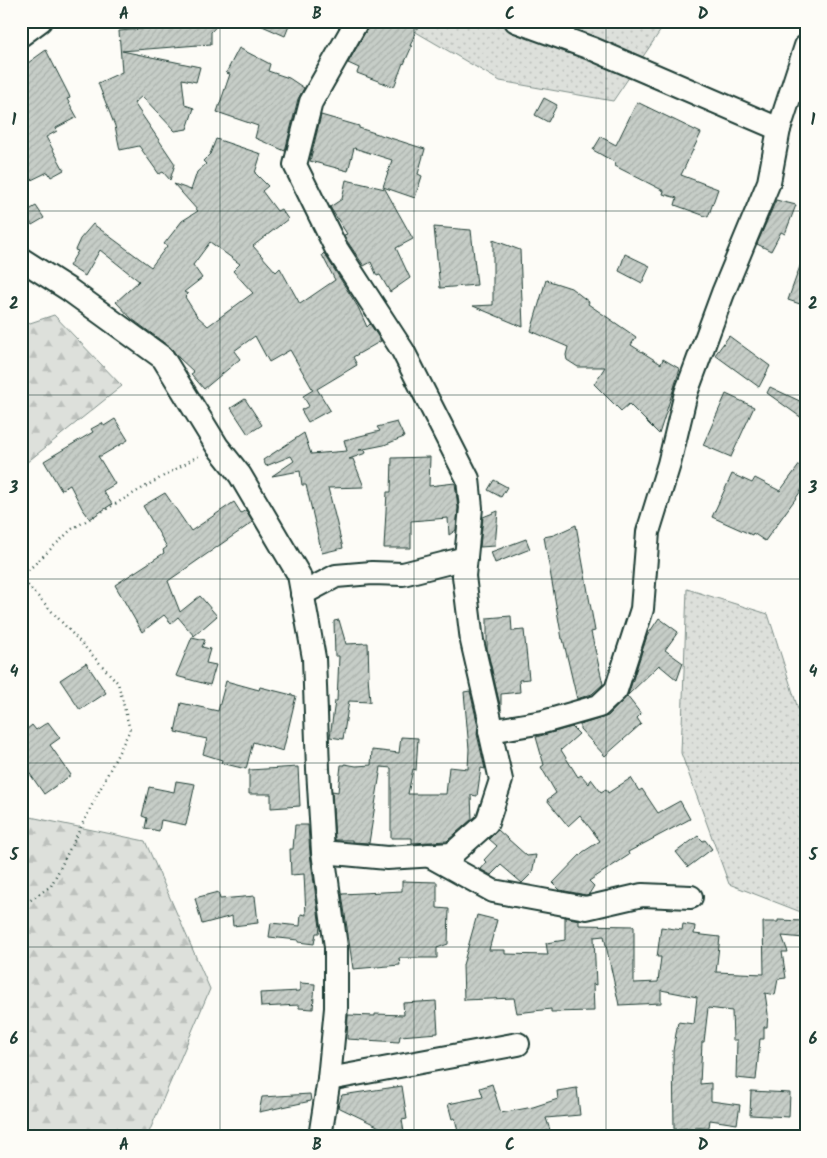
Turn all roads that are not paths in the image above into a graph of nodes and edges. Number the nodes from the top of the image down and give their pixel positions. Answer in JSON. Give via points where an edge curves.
{"nodes":[{"id":1,"x":40,"y":21,"type":"edge"},
{"id":2,"x":357,"y":21,"type":"edge"},
{"id":3,"x":516,"y":21,"type":"edge"},
{"id":4,"x":21,"y":35,"type":"edge"},
{"id":5,"x":806,"y":46,"type":"edge"},
{"id":6,"x":801,"y":76,"type":"edge"},
{"id":7,"x":779,"y":129,"type":"junction"},
{"id":8,"x":21,"y":259,"type":"edge"},
{"id":9,"x":466,"y":558,"type":"junction"},
{"id":10,"x":302,"y":594,"type":"junction"},
{"id":11,"x":490,"y":731,"type":"junction"},
{"id":12,"x":323,"y":852,"type":"junction"},
{"id":13,"x":428,"y":855,"type":"junction"},
{"id":14,"x":691,"y":896,"type":"dead end"},
{"id":15,"x":518,"y":1044,"type":"dead end"},
{"id":16,"x":329,"y":1079,"type":"junction"},
{"id":17,"x":320,"y":1137,"type":"edge"}],
"edges":[{"from":1,"to":4,"type":"street"},
{"from":2,"to":9,"type":"street","via":[[311,102],[294,165],[336,248],[403,351],[468,479],[471,508]]},
{"from":3,"to":7,"type":"street","via":[[593,49]]},
{"from":5,"to":6,"type":"street"},
{"from":6,"to":7,"type":"street"},
{"from":7,"to":11,"type":"street","via":[[769,182],[686,393],[648,532],[642,609],[616,690],[599,706],[543,722]]},
{"from":8,"to":10,"type":"street","via":[[163,358],[216,446],[240,475],[299,575]]},
{"from":9,"to":10,"type":"street","via":[[403,574],[336,576]]},
{"from":9,"to":11,"type":"street","via":[[464,576],[472,641],[492,728]]},
{"from":10,"to":12,"type":"street","via":[[314,658]]},
{"from":11,"to":13,"type":"street","via":[[501,780],[487,823],[452,854]]},
{"from":12,"to":13,"type":"street","via":[[387,858]]},
{"from":12,"to":16,"type":"street","via":[[336,947],[336,1008]]},
{"from":13,"to":14,"type":"street","via":[[493,891],[586,908],[642,895]]},
{"from":15,"to":16,"type":"street"},
{"from":16,"to":17,"type":"street"}]}
